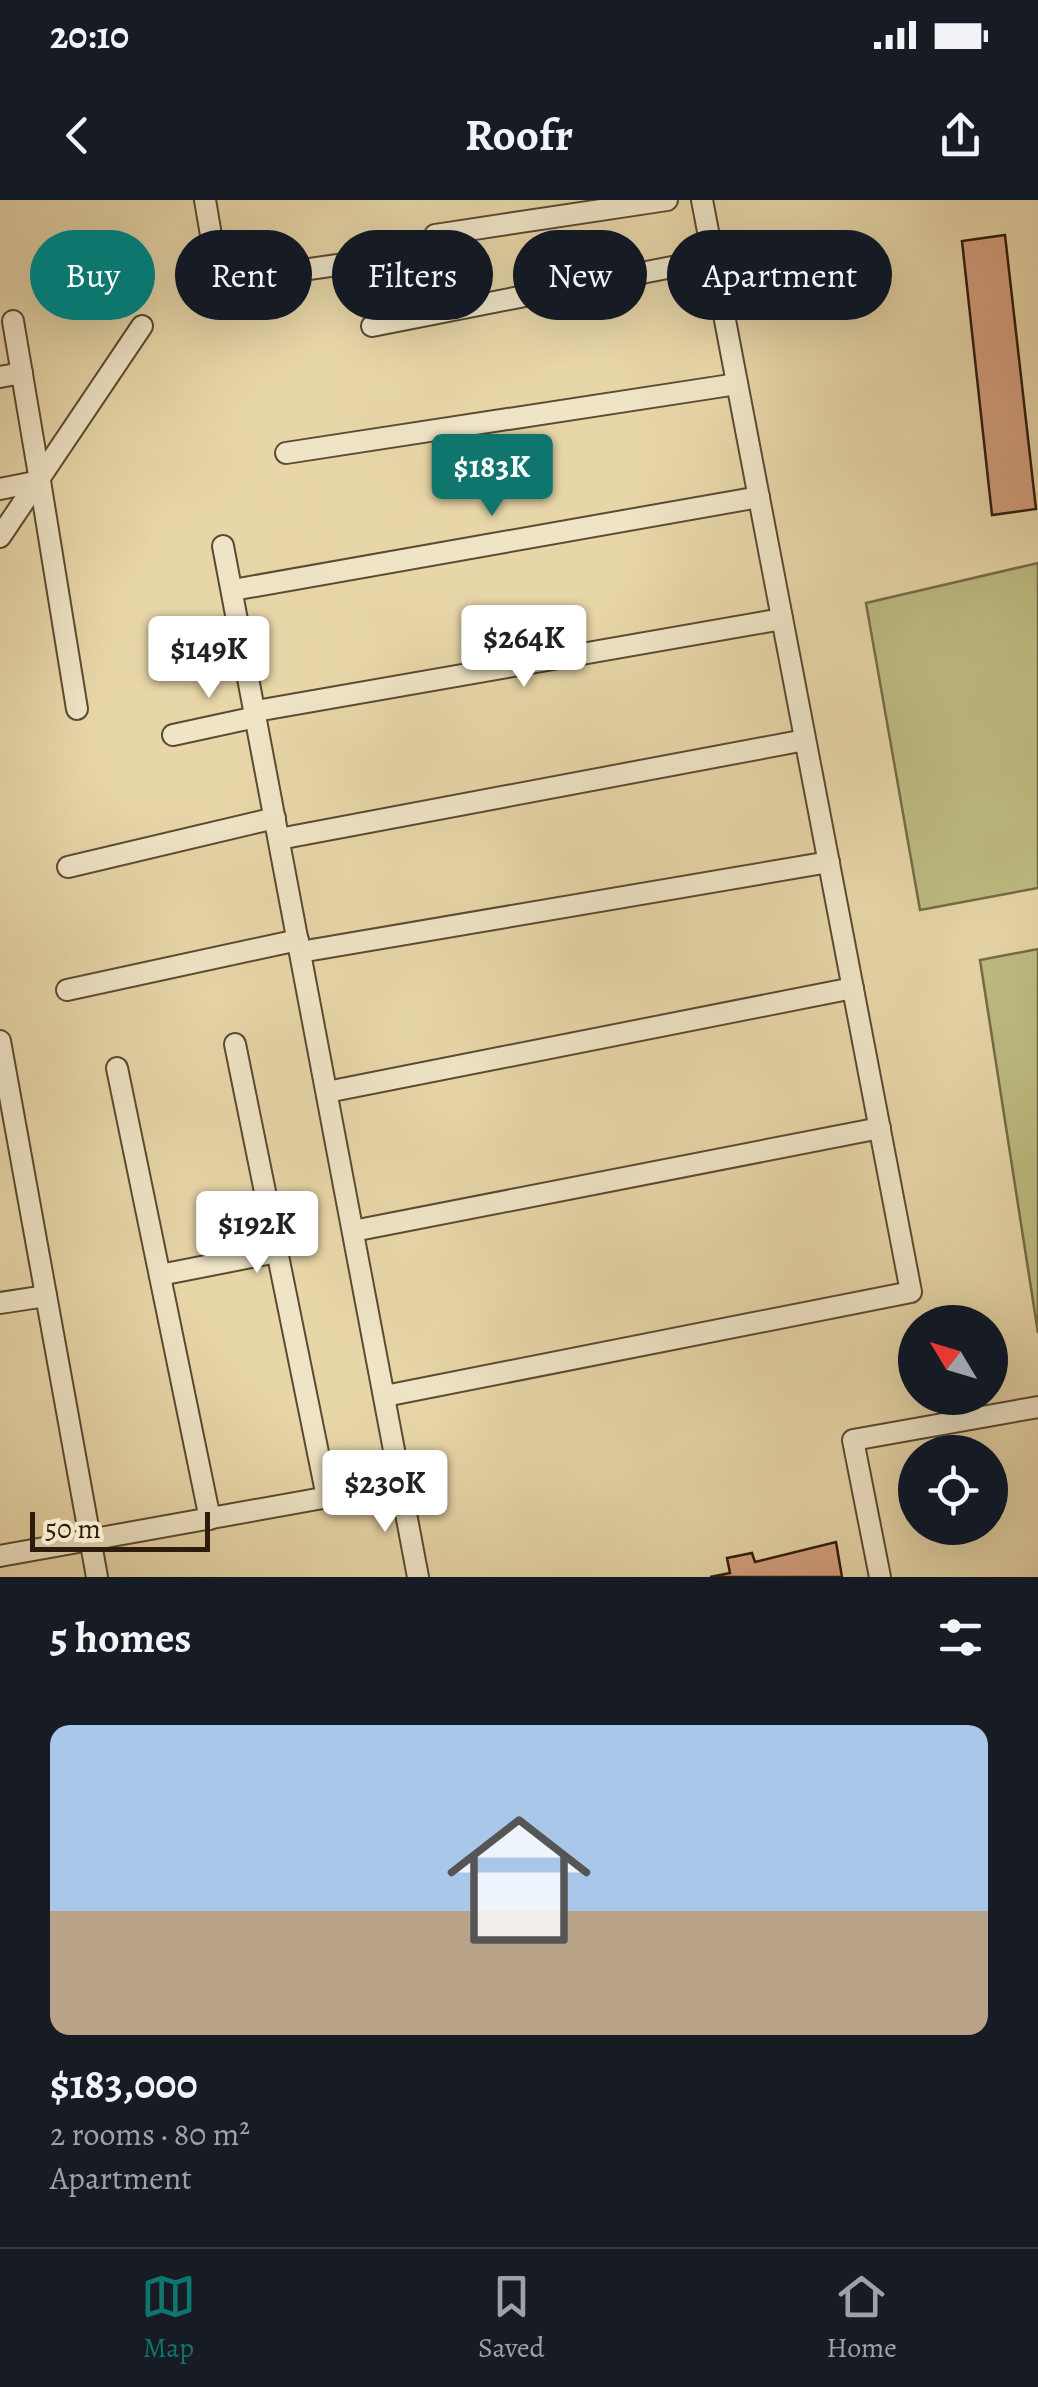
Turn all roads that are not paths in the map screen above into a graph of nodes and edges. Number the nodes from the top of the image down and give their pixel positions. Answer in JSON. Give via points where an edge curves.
{"nodes":[{"id":1,"x":205,"y":200,"type":"edge"},
{"id":2,"x":666,"y":200,"type":"edge"},
{"id":3,"x":702,"y":200,"type":"edge"},
{"id":4,"x":468,"y":230,"type":"edge"},
{"id":5,"x":708,"y":230,"type":"edge"},
{"id":6,"x":332,"y":266,"type":"edge"},
{"id":7,"x":667,"y":269,"type":"edge"},
{"id":8,"x":725,"y":320,"type":"edge"},
{"id":9,"x":12,"y":321,"type":"dead end"},
{"id":10,"x":142,"y":326,"type":"dead end"},
{"id":11,"x":372,"y":326,"type":"dead end"},
{"id":12,"x":22,"y":372,"type":"junction"},
{"id":13,"x":0,"y":377,"type":"edge"},
{"id":14,"x":737,"y":384,"type":"junction"},
{"id":15,"x":286,"y":453,"type":"dead end"},
{"id":16,"x":40,"y":481,"type":"junction"},
{"id":17,"x":0,"y":489,"type":"edge"},
{"id":18,"x":759,"y":498,"type":"junction"},
{"id":19,"x":0,"y":537,"type":"edge"},
{"id":20,"x":223,"y":546,"type":"dead end"},
{"id":21,"x":233,"y":590,"type":"junction"},
{"id":22,"x":782,"y":620,"type":"junction"},
{"id":23,"x":76,"y":709,"type":"dead end"},
{"id":24,"x":256,"y":714,"type":"junction"},
{"id":25,"x":173,"y":734,"type":"dead end"},
{"id":26,"x":805,"y":740,"type":"junction"},
{"id":27,"x":277,"y":829,"type":"junction"},
{"id":28,"x":829,"y":862,"type":"junction"},
{"id":29,"x":68,"y":867,"type":"dead end"},
{"id":30,"x":299,"y":946,"type":"junction"},
{"id":31,"x":853,"y":988,"type":"junction"},
{"id":32,"x":67,"y":990,"type":"dead end"},
{"id":33,"x":0,"y":1040,"type":"edge"},
{"id":34,"x":236,"y":1044,"type":"dead end"},
{"id":35,"x":117,"y":1068,"type":"dead end"},
{"id":36,"x":327,"y":1092,"type":"junction"},
{"id":37,"x":880,"y":1128,"type":"junction"},
{"id":38,"x":354,"y":1231,"type":"junction"},
{"id":39,"x":277,"y":1252,"type":"junction"},
{"id":40,"x":160,"y":1275,"type":"junction"},
{"id":41,"x":46,"y":1296,"type":"junction"},
{"id":42,"x":0,"y":1303,"type":"edge"},
{"id":43,"x":385,"y":1396,"type":"junction"},
{"id":44,"x":1038,"y":1407,"type":"edge"},
{"id":45,"x":402,"y":1484,"type":"junction"},
{"id":46,"x":326,"y":1498,"type":"junction"},
{"id":47,"x":210,"y":1519,"type":"junction"},
{"id":48,"x":90,"y":1540,"type":"junction"},
{"id":49,"x":0,"y":1556,"type":"edge"},
{"id":50,"x":96,"y":1577,"type":"edge"},
{"id":51,"x":418,"y":1577,"type":"edge"},
{"id":52,"x":880,"y":1577,"type":"edge"}],
"edges":[{"from":1,"to":6,"type":"street","via":[[218,282]]},
{"from":2,"to":4,"type":"street"},
{"from":3,"to":5,"type":"street"},
{"from":7,"to":11,"type":"street"},
{"from":8,"to":14,"type":"street"},
{"from":9,"to":12,"type":"street"},
{"from":10,"to":16,"type":"street"},
{"from":12,"to":13,"type":"street"},
{"from":12,"to":16,"type":"street"},
{"from":14,"to":15,"type":"street"},
{"from":14,"to":18,"type":"street"},
{"from":16,"to":17,"type":"street"},
{"from":16,"to":19,"type":"street"},
{"from":16,"to":23,"type":"street"},
{"from":18,"to":21,"type":"street"},
{"from":18,"to":22,"type":"street"},
{"from":20,"to":21,"type":"street"},
{"from":21,"to":24,"type":"street"},
{"from":22,"to":24,"type":"street"},
{"from":22,"to":26,"type":"street"},
{"from":24,"to":25,"type":"street"},
{"from":24,"to":27,"type":"street"},
{"from":26,"to":27,"type":"street"},
{"from":26,"to":28,"type":"street"},
{"from":27,"to":29,"type":"street"},
{"from":27,"to":30,"type":"street"},
{"from":28,"to":30,"type":"street"},
{"from":28,"to":31,"type":"street"},
{"from":30,"to":32,"type":"street"},
{"from":30,"to":36,"type":"street"},
{"from":31,"to":36,"type":"street"},
{"from":31,"to":37,"type":"street"},
{"from":33,"to":41,"type":"street"},
{"from":34,"to":39,"type":"street"},
{"from":35,"to":40,"type":"street"},
{"from":36,"to":38,"type":"street"},
{"from":37,"to":38,"type":"street"},
{"from":37,"to":43,"type":"street","via":[[911,1292]]},
{"from":38,"to":43,"type":"street"},
{"from":39,"to":40,"type":"street"},
{"from":39,"to":46,"type":"street"},
{"from":40,"to":47,"type":"street"},
{"from":41,"to":42,"type":"street"},
{"from":41,"to":48,"type":"street"},
{"from":43,"to":45,"type":"street"},
{"from":44,"to":52,"type":"street","via":[[854,1440]]},
{"from":45,"to":46,"type":"street"},
{"from":45,"to":51,"type":"street"},
{"from":46,"to":47,"type":"street"},
{"from":47,"to":48,"type":"street"},
{"from":48,"to":49,"type":"street"},
{"from":48,"to":50,"type":"street"}]}
